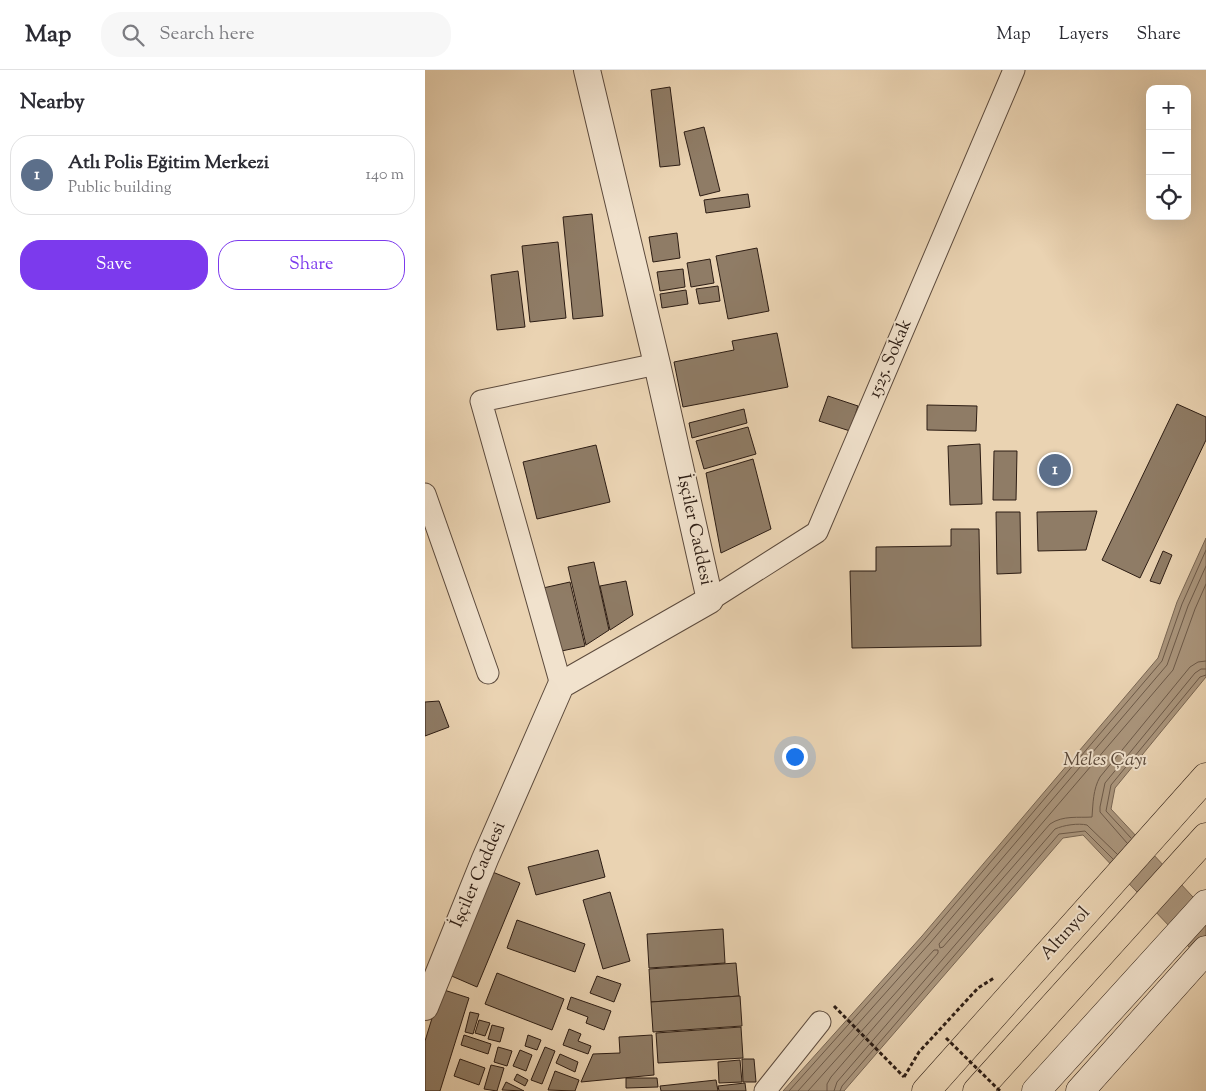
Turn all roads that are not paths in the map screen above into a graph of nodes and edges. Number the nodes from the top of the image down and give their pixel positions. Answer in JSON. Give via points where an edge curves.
{"nodes":[{"id":1,"x":587,"y":70,"type":"edge"},
{"id":2,"x":1015,"y":70,"type":"edge"},
{"id":3,"x":657,"y":364,"type":"junction"},
{"id":4,"x":425,"y":494,"type":"edge"},
{"id":5,"x":710,"y":600,"type":"junction"},
{"id":6,"x":488,"y":673,"type":"dead end"},
{"id":7,"x":561,"y":685,"type":"junction"},
{"id":8,"x":1206,"y":777,"type":"edge"},
{"id":9,"x":1206,"y":838,"type":"edge"},
{"id":10,"x":1206,"y":904,"type":"edge"},
{"id":11,"x":1206,"y":950,"type":"edge"},
{"id":12,"x":425,"y":1007,"type":"edge"},
{"id":13,"x":820,"y":1022,"type":"dead end"},
{"id":14,"x":915,"y":1084,"type":"edge"},
{"id":15,"x":765,"y":1091,"type":"edge"},
{"id":16,"x":977,"y":1091,"type":"edge"},
{"id":17,"x":1036,"y":1091,"type":"edge"},
{"id":18,"x":1080,"y":1091,"type":"edge"}],
"edges":[{"from":1,"to":3,"type":"street","name":"İşçiler Caddesi"},
{"from":2,"to":5,"type":"street","name":"1525. Sokak","via":[[817,532]]},
{"from":3,"to":5,"type":"street","name":"İşçiler Caddesi"},
{"from":3,"to":7,"type":"street","via":[[481,401]]},
{"from":4,"to":6,"type":"street"},
{"from":5,"to":7,"type":"street","name":"İşçiler Caddesi"},
{"from":7,"to":12,"type":"street","name":"İşçiler Caddesi"},
{"from":8,"to":14,"type":"highway","name":"Altınyol"},
{"from":9,"to":16,"type":"highway"},
{"from":10,"to":17,"type":"main road"},
{"from":11,"to":18,"type":"main road"},
{"from":13,"to":15,"type":"street"}]}
